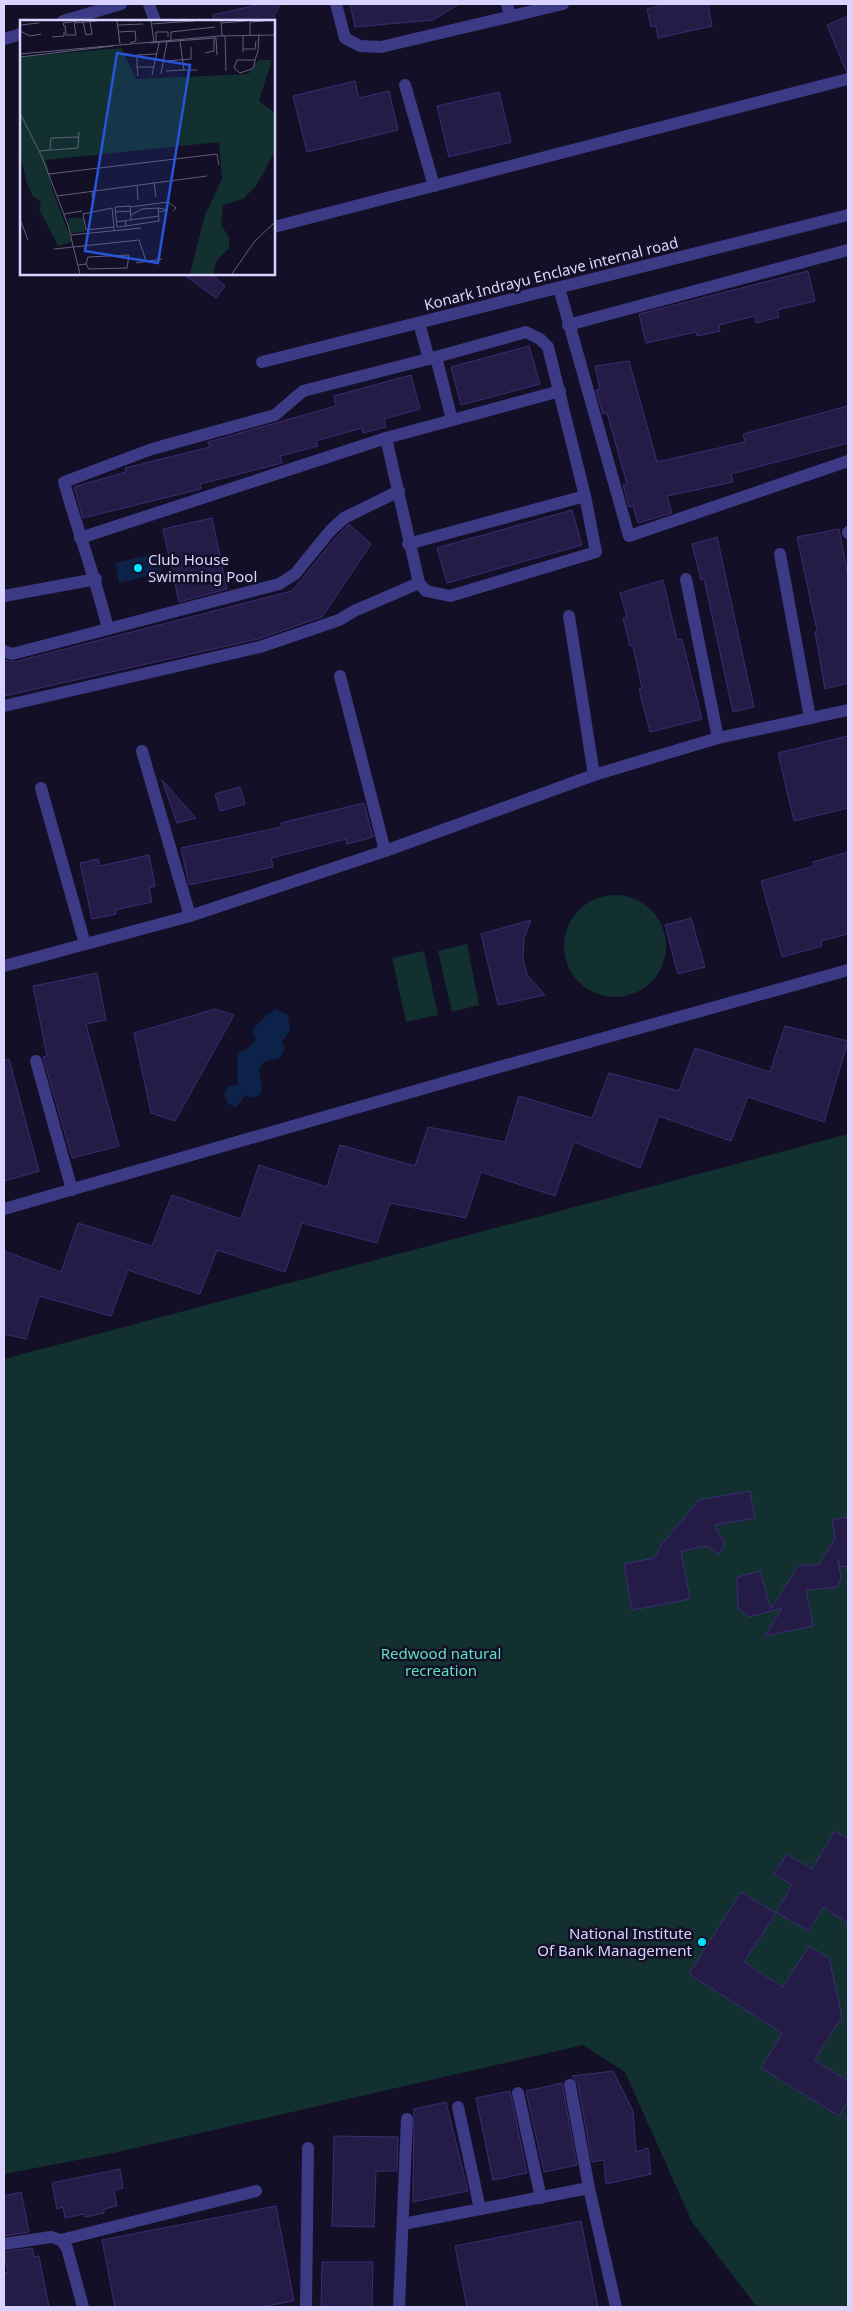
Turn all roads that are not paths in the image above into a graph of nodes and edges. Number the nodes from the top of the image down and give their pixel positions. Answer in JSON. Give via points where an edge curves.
{"nodes":[{"id":1,"x":121,"y":4,"type":"edge"},
{"id":2,"x":148,"y":4,"type":"edge"},
{"id":3,"x":336,"y":4,"type":"edge"},
{"id":4,"x":563,"y":4,"type":"edge"},
{"id":5,"x":509,"y":10,"type":"edge"},
{"id":6,"x":66,"y":20,"type":"edge"},
{"id":7,"x":154,"y":20,"type":"edge"},
{"id":8,"x":20,"y":34,"type":"edge"},
{"id":9,"x":4,"y":39,"type":"edge"},
{"id":10,"x":848,"y":79,"type":"edge"},
{"id":11,"x":405,"y":85,"type":"dead end"},
{"id":12,"x":434,"y":186,"type":"junction"},
{"id":13,"x":848,"y":215,"type":"edge"},
{"id":14,"x":275,"y":227,"type":"edge"},
{"id":15,"x":848,"y":250,"type":"edge"},
{"id":16,"x":559,"y":288,"type":"junction"},
{"id":17,"x":419,"y":323,"type":"junction"},
{"id":18,"x":568,"y":325,"type":"junction"},
{"id":19,"x":432,"y":358,"type":"junction"},
{"id":20,"x":262,"y":362,"type":"dead end"},
{"id":21,"x":560,"y":391,"type":"junction"},
{"id":22,"x":452,"y":420,"type":"junction"},
{"id":23,"x":386,"y":438,"type":"junction"},
{"id":24,"x":848,"y":461,"type":"edge"},
{"id":25,"x":399,"y":491,"type":"junction"},
{"id":26,"x":585,"y":496,"type":"junction"},
{"id":27,"x":80,"y":538,"type":"junction"},
{"id":28,"x":408,"y":544,"type":"junction"},
{"id":29,"x":780,"y":554,"type":"dead end"},
{"id":30,"x":96,"y":579,"type":"junction"},
{"id":31,"x":686,"y":579,"type":"dead end"},
{"id":32,"x":419,"y":583,"type":"junction"},
{"id":33,"x":4,"y":596,"type":"edge"},
{"id":34,"x":569,"y":616,"type":"dead end"},
{"id":35,"x":108,"y":629,"type":"junction"},
{"id":36,"x":4,"y":651,"type":"edge"},
{"id":37,"x":340,"y":676,"type":"dead end"},
{"id":38,"x":4,"y":706,"type":"edge"},
{"id":39,"x":848,"y":710,"type":"edge"},
{"id":40,"x":810,"y":718,"type":"junction"},
{"id":41,"x":718,"y":738,"type":"junction"},
{"id":42,"x":142,"y":751,"type":"dead end"},
{"id":43,"x":594,"y":775,"type":"junction"},
{"id":44,"x":42,"y":788,"type":"dead end"},
{"id":45,"x":384,"y":851,"type":"junction"},
{"id":46,"x":190,"y":916,"type":"junction"},
{"id":47,"x":85,"y":944,"type":"junction"},
{"id":48,"x":4,"y":966,"type":"edge"},
{"id":49,"x":848,"y":970,"type":"edge"},
{"id":50,"x":36,"y":1061,"type":"dead end"},
{"id":51,"x":72,"y":1190,"type":"junction"},
{"id":52,"x":4,"y":1209,"type":"edge"},
{"id":53,"x":570,"y":2085,"type":"dead end"},
{"id":54,"x":518,"y":2093,"type":"dead end"},
{"id":55,"x":458,"y":2107,"type":"dead end"},
{"id":56,"x":407,"y":2119,"type":"dead end"},
{"id":57,"x":308,"y":2148,"type":"dead end"},
{"id":58,"x":589,"y":2188,"type":"junction"},
{"id":59,"x":256,"y":2191,"type":"dead end"},
{"id":60,"x":541,"y":2198,"type":"junction"},
{"id":61,"x":480,"y":2209,"type":"junction"},
{"id":62,"x":403,"y":2224,"type":"junction"},
{"id":63,"x":61,"y":2240,"type":"junction"},
{"id":64,"x":4,"y":2244,"type":"edge"},
{"id":65,"x":83,"y":2307,"type":"edge"},
{"id":66,"x":306,"y":2307,"type":"edge"},
{"id":67,"x":400,"y":2307,"type":"edge"},
{"id":68,"x":616,"y":2307,"type":"edge"}],
"edges":[{"from":1,"to":6,"type":"street"},
{"from":2,"to":7,"type":"street"},
{"from":3,"to":5,"type":"street","via":[[346,38],[360,46],[381,47]]},
{"from":4,"to":5,"type":"street"},
{"from":8,"to":9,"type":"street"},
{"from":10,"to":12,"type":"street"},
{"from":11,"to":12,"type":"street"},
{"from":12,"to":14,"type":"street"},
{"from":13,"to":16,"type":"street","name":"Konark Indrayu Enclave internal road"},
{"from":15,"to":18,"type":"street"},
{"from":16,"to":17,"type":"street","name":"Konark Indrayu Enclave internal road"},
{"from":16,"to":18,"type":"street"},
{"from":17,"to":19,"type":"street"},
{"from":17,"to":20,"type":"street","name":"Konark Indrayu Enclave internal road"},
{"from":18,"to":24,"type":"street","via":[[629,536]]},
{"from":19,"to":21,"type":"street","via":[[526,332],[548,347]]},
{"from":19,"to":22,"type":"street"},
{"from":19,"to":27,"type":"street","via":[[303,391],[275,416],[152,449],[64,482]]},
{"from":21,"to":22,"type":"street"},
{"from":21,"to":26,"type":"street"},
{"from":22,"to":23,"type":"street"},
{"from":23,"to":25,"type":"street"},
{"from":23,"to":27,"type":"street"},
{"from":25,"to":28,"type":"street"},
{"from":25,"to":35,"type":"street","via":[[344,518],[295,574],[279,584]]},
{"from":26,"to":28,"type":"street"},
{"from":26,"to":32,"type":"street","via":[[596,552],[450,596],[426,591]]},
{"from":27,"to":30,"type":"street"},
{"from":28,"to":32,"type":"street"},
{"from":29,"to":40,"type":"street"},
{"from":30,"to":33,"type":"street"},
{"from":30,"to":35,"type":"street"},
{"from":31,"to":41,"type":"street"},
{"from":32,"to":38,"type":"street","via":[[338,620],[260,647]]},
{"from":34,"to":43,"type":"street"},
{"from":35,"to":36,"type":"street","via":[[12,654]]},
{"from":37,"to":45,"type":"street"},
{"from":39,"to":40,"type":"street"},
{"from":40,"to":41,"type":"street"},
{"from":41,"to":43,"type":"street"},
{"from":42,"to":46,"type":"street"},
{"from":43,"to":45,"type":"street"},
{"from":44,"to":47,"type":"street"},
{"from":45,"to":46,"type":"street"},
{"from":46,"to":47,"type":"street"},
{"from":47,"to":48,"type":"street"},
{"from":49,"to":51,"type":"street"},
{"from":50,"to":51,"type":"street"},
{"from":51,"to":52,"type":"street"},
{"from":53,"to":58,"type":"street"},
{"from":54,"to":60,"type":"street"},
{"from":55,"to":61,"type":"street"},
{"from":56,"to":62,"type":"street"},
{"from":57,"to":66,"type":"street"},
{"from":58,"to":60,"type":"street"},
{"from":58,"to":68,"type":"street"},
{"from":59,"to":63,"type":"street"},
{"from":60,"to":61,"type":"street"},
{"from":61,"to":62,"type":"street"},
{"from":62,"to":67,"type":"street"},
{"from":63,"to":64,"type":"street","via":[[51,2238]]},
{"from":63,"to":65,"type":"street","via":[[67,2248]]}]}
